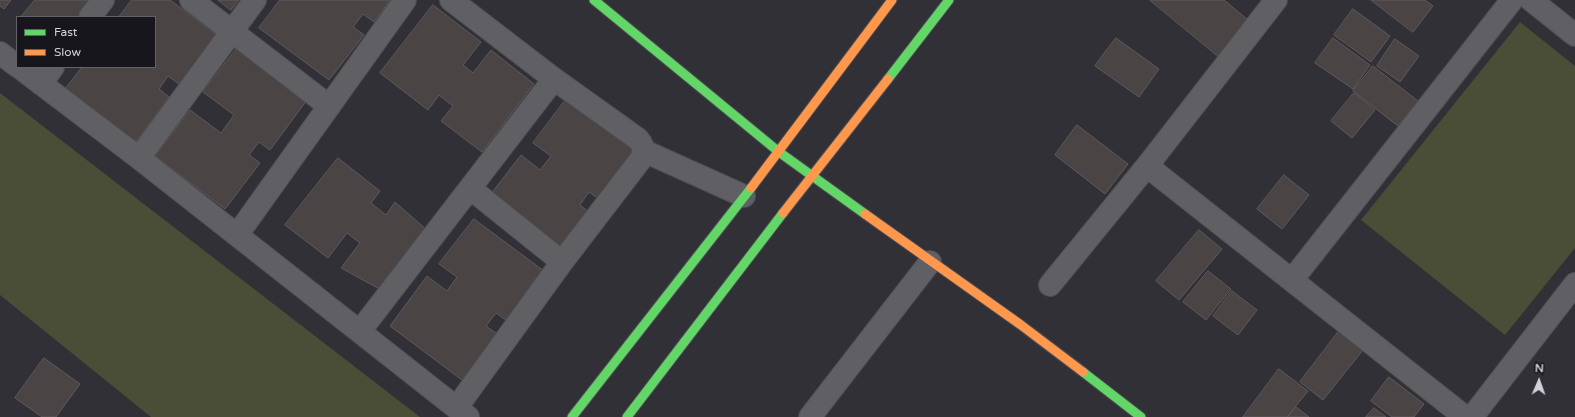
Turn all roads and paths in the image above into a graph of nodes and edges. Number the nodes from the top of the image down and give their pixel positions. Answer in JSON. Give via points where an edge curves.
{"nodes":[{"id":1,"x":103,"y":0,"type":"edge"},
{"id":2,"x":191,"y":0,"type":"edge"},
{"id":3,"x":255,"y":0,"type":"edge"},
{"id":4,"x":405,"y":0,"type":"edge"},
{"id":5,"x":451,"y":0,"type":"edge"},
{"id":6,"x":594,"y":0,"type":"edge"},
{"id":7,"x":892,"y":0,"type":"edge"},
{"id":8,"x":949,"y":0,"type":"edge"},
{"id":9,"x":1276,"y":0,"type":"edge"},
{"id":10,"x":1512,"y":0,"type":"edge"},
{"id":11,"x":1531,"y":0,"type":"edge"},
{"id":12,"x":91,"y":16,"type":"edge"},
{"id":13,"x":232,"y":32,"type":"junction"},
{"id":14,"x":1575,"y":35,"type":"edge"},
{"id":15,"x":0,"y":53,"type":"edge"},
{"id":16,"x":16,"y":65,"type":"edge"},
{"id":17,"x":24,"y":68,"type":"edge"},
{"id":18,"x":47,"y":75,"type":"edge"},
{"id":19,"x":554,"y":79,"type":"junction"},
{"id":20,"x":329,"y":106,"type":"junction"},
{"id":21,"x":644,"y":152,"type":"junction"},
{"id":22,"x":778,"y":152,"type":"junction"},
{"id":23,"x":139,"y":158,"type":"junction"},
{"id":24,"x":1147,"y":166,"type":"junction"},
{"id":25,"x":812,"y":178,"type":"junction"},
{"id":26,"x":470,"y":190,"type":"junction"},
{"id":27,"x":744,"y":196,"type":"junction"},
{"id":28,"x":237,"y":235,"type":"junction"},
{"id":29,"x":562,"y":262,"type":"junction"},
{"id":30,"x":930,"y":262,"type":"junction"},
{"id":31,"x":1292,"y":280,"type":"junction"},
{"id":32,"x":1575,"y":284,"type":"edge"},
{"id":33,"x":1050,"y":285,"type":"dead end"},
{"id":34,"x":360,"y":331,"type":"junction"},
{"id":35,"x":462,"y":412,"type":"edge"},
{"id":36,"x":572,"y":417,"type":"edge"},
{"id":37,"x":627,"y":417,"type":"edge"},
{"id":38,"x":810,"y":417,"type":"edge"},
{"id":39,"x":1141,"y":417,"type":"edge"},
{"id":40,"x":1465,"y":417,"type":"edge"},
{"id":41,"x":1472,"y":417,"type":"edge"}],
"edges":[{"from":1,"to":12,"type":"street"},
{"from":2,"to":13,"type":"street"},
{"from":3,"to":13,"type":"street"},
{"from":4,"to":20,"type":"street"},
{"from":5,"to":19,"type":"street"},
{"from":6,"to":22,"type":"street"},
{"from":7,"to":22,"type":"street"},
{"from":8,"to":25,"type":"street"},
{"from":9,"to":24,"type":"street"},
{"from":10,"to":31,"type":"street"},
{"from":11,"to":14,"type":"street"},
{"from":13,"to":20,"type":"street"},
{"from":13,"to":23,"type":"street"},
{"from":15,"to":16,"type":"street"},
{"from":17,"to":18,"type":"street"},
{"from":18,"to":23,"type":"street"},
{"from":19,"to":21,"type":"street","via":[[638,139],[643,144]]},
{"from":19,"to":26,"type":"street"},
{"from":20,"to":28,"type":"street"},
{"from":21,"to":27,"type":"street"},
{"from":21,"to":29,"type":"street"},
{"from":22,"to":25,"type":"street"},
{"from":22,"to":27,"type":"street"},
{"from":23,"to":28,"type":"street"},
{"from":24,"to":31,"type":"street"},
{"from":24,"to":33,"type":"street"},
{"from":25,"to":30,"type":"street"},
{"from":25,"to":37,"type":"street","via":[[720,293]]},
{"from":26,"to":29,"type":"street"},
{"from":26,"to":34,"type":"street"},
{"from":27,"to":36,"type":"street"},
{"from":28,"to":34,"type":"street"},
{"from":29,"to":35,"type":"street"},
{"from":30,"to":38,"type":"street"},
{"from":30,"to":39,"type":"street","via":[[1021,325]]},
{"from":31,"to":40,"type":"street"},
{"from":32,"to":41,"type":"street"},
{"from":34,"to":35,"type":"street"}]}
